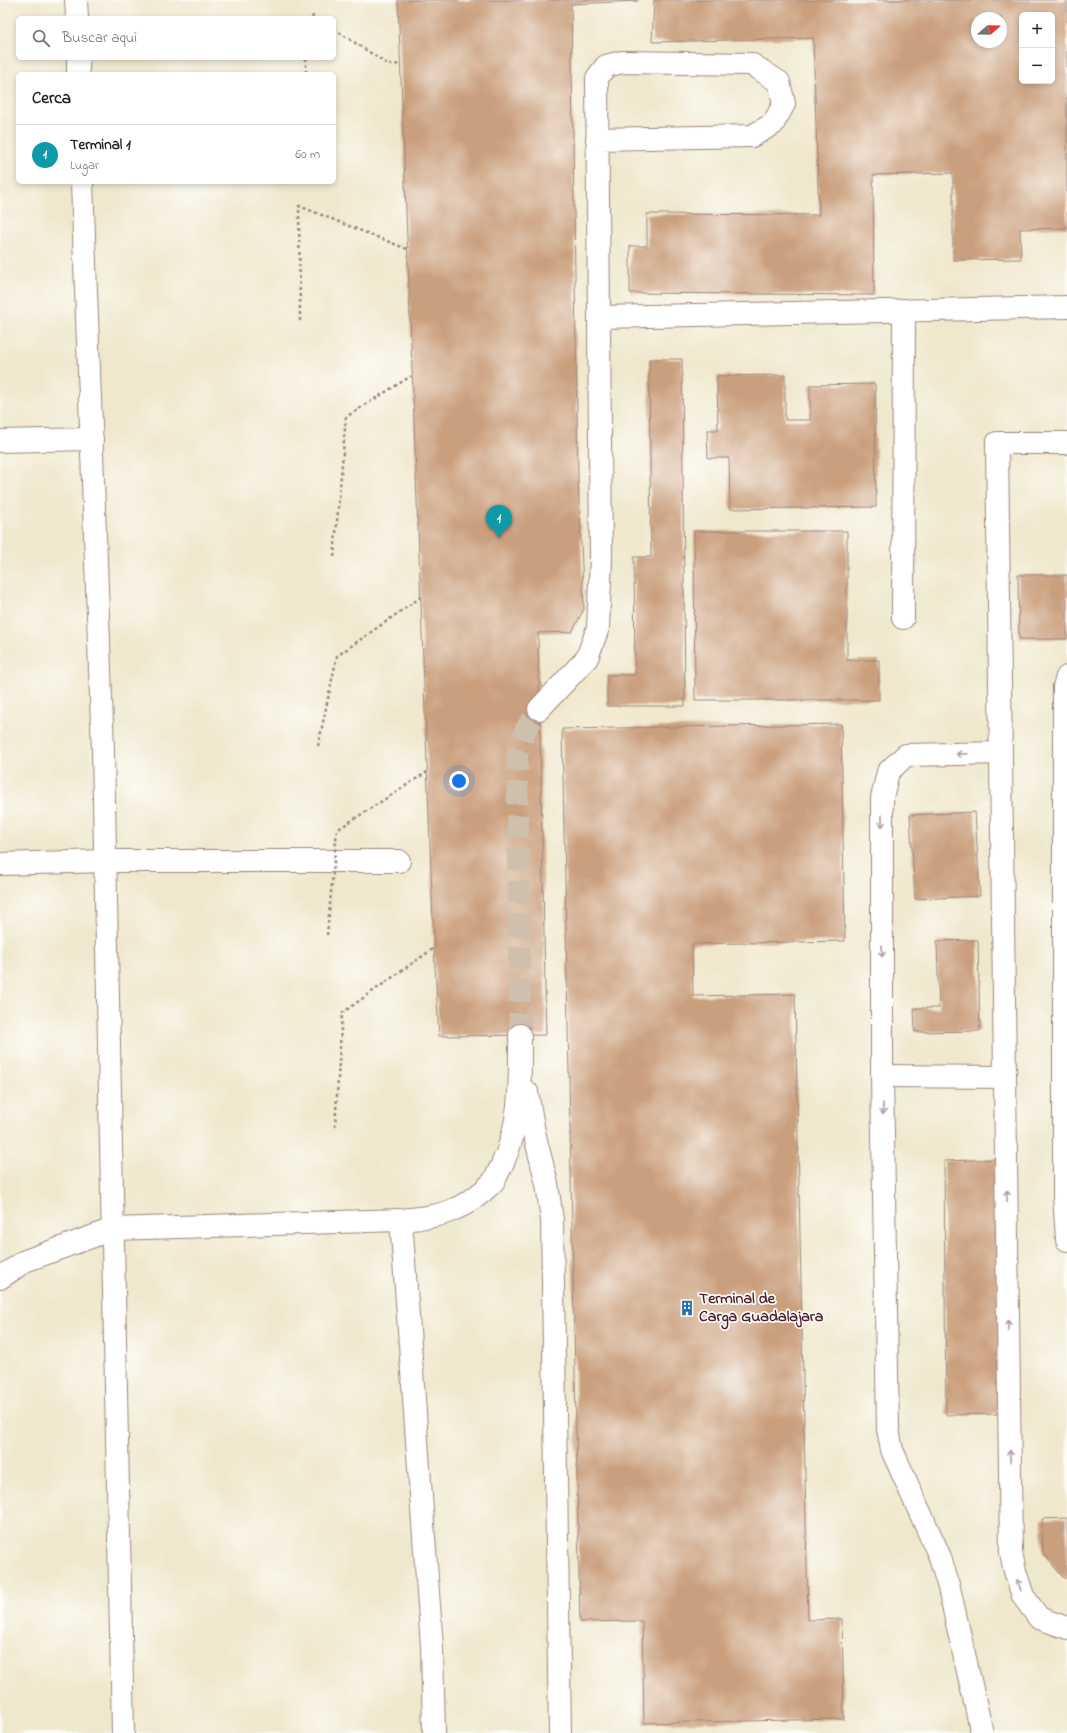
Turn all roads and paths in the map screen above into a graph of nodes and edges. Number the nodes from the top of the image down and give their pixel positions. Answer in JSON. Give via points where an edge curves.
{"nodes":[{"id":1,"x":76,"y":0,"type":"edge"},
{"id":2,"x":77,"y":16,"type":"edge"},
{"id":3,"x":336,"y":30,"type":"edge"},
{"id":4,"x":78,"y":60,"type":"edge"},
{"id":5,"x":306,"y":60,"type":"edge"},
{"id":6,"x":400,"y":64,"type":"dead end"},
{"id":7,"x":78,"y":72,"type":"edge"},
{"id":8,"x":306,"y":72,"type":"edge"},
{"id":9,"x":597,"y":139,"type":"junction"},
{"id":10,"x":82,"y":184,"type":"edge"},
{"id":11,"x":407,"y":250,"type":"dead end"},
{"id":12,"x":1067,"y":307,"type":"edge"},
{"id":13,"x":904,"y":310,"type":"junction"},
{"id":14,"x":600,"y":317,"type":"junction"},
{"id":15,"x":300,"y":321,"type":"dead end"},
{"id":16,"x":411,"y":376,"type":"dead end"},
{"id":17,"x":92,"y":439,"type":"junction"},
{"id":18,"x":0,"y":441,"type":"edge"},
{"id":19,"x":1067,"y":443,"type":"edge"},
{"id":20,"x":334,"y":557,"type":"dead end"},
{"id":21,"x":421,"y":598,"type":"dead end"},
{"id":22,"x":902,"y":618,"type":"dead end"},
{"id":23,"x":1067,"y":677,"type":"edge"},
{"id":24,"x":539,"y":709,"type":"tunnel mouth"},
{"id":25,"x":318,"y":746,"type":"dead end"},
{"id":26,"x":1001,"y":753,"type":"junction"},
{"id":27,"x":427,"y":772,"type":"dead end"},
{"id":28,"x":106,"y":861,"type":"junction"},
{"id":29,"x":399,"y":861,"type":"dead end"},
{"id":30,"x":0,"y":864,"type":"edge"},
{"id":31,"x":327,"y":935,"type":"dead end"},
{"id":32,"x":434,"y":948,"type":"dead end"},
{"id":33,"x":882,"y":1076,"type":"junction"},
{"id":34,"x":1005,"y":1077,"type":"junction"},
{"id":35,"x":335,"y":1127,"type":"dead end"},
{"id":36,"x":1065,"y":1195,"type":"edge"},
{"id":37,"x":401,"y":1220,"type":"junction"},
{"id":38,"x":113,"y":1229,"type":"junction"},
{"id":39,"x":1067,"y":1240,"type":"edge"},
{"id":40,"x":0,"y":1278,"type":"edge"},
{"id":41,"x":1067,"y":1628,"type":"edge"},
{"id":42,"x":123,"y":1733,"type":"edge"},
{"id":43,"x":434,"y":1733,"type":"edge"},
{"id":44,"x":560,"y":1733,"type":"edge"},
{"id":45,"x":982,"y":1733,"type":"edge"}],
"edges":[{"from":1,"to":2,"type":"lane"},
{"from":3,"to":6,"type":"path","via":[[389,65]]},
{"from":4,"to":7,"type":"lane"},
{"from":5,"to":8,"type":"path"},
{"from":9,"to":9,"type":"lane","via":[[752,136],[773,124],[784,104],[779,82],[751,64],[622,62],[606,66],[597,78]]},
{"from":9,"to":14,"type":"lane"},
{"from":10,"to":17,"type":"lane"},
{"from":11,"to":15,"type":"path","via":[[299,206]]},
{"from":12,"to":13,"type":"lane"},
{"from":13,"to":14,"type":"lane"},
{"from":13,"to":22,"type":"lane"},
{"from":14,"to":24,"type":"lane","via":[[601,559],[598,628],[588,658]]},
{"from":16,"to":20,"type":"path","via":[[346,417]]},
{"from":17,"to":18,"type":"lane"},
{"from":17,"to":28,"type":"lane"},
{"from":19,"to":26,"type":"lane","via":[[997,443]]},
{"from":21,"to":25,"type":"path","via":[[337,656]]},
{"from":23,"to":36,"type":"lane","via":[[1064,687]]},
{"from":26,"to":33,"type":"lane","one_way":true,"via":[[906,755],[888,772],[882,798]]},
{"from":26,"to":34,"type":"lane"},
{"from":27,"to":31,"type":"path","bridge":true,"via":[[337,830]]},
{"from":28,"to":29,"type":"lane"},
{"from":28,"to":30,"type":"lane"},
{"from":28,"to":38,"type":"lane"},
{"from":32,"to":35,"type":"path","via":[[342,1013]]},
{"from":33,"to":34,"type":"lane"},
{"from":33,"to":45,"type":"lane","one_way":true,"via":[[888,1429],[892,1450],[940,1557]]},
{"from":41,"to":34,"type":"lane","one_way":true,"via":[[1039,1618],[1023,1596],[1011,1553]]},
{"from":36,"to":39,"type":"lane"},
{"from":37,"to":38,"type":"lane"},
{"from":37,"to":43,"type":"lane","via":[[432,1647]]},
{"from":37,"to":44,"type":"lane","via":[[429,1217],[454,1210],[474,1199],[493,1182],[506,1157],[520,1102],[520,1035],[528,1101],[547,1184],[552,1220]]},
{"from":38,"to":40,"type":"lane","via":[[25,1261]]},
{"from":38,"to":42,"type":"lane"}]}
